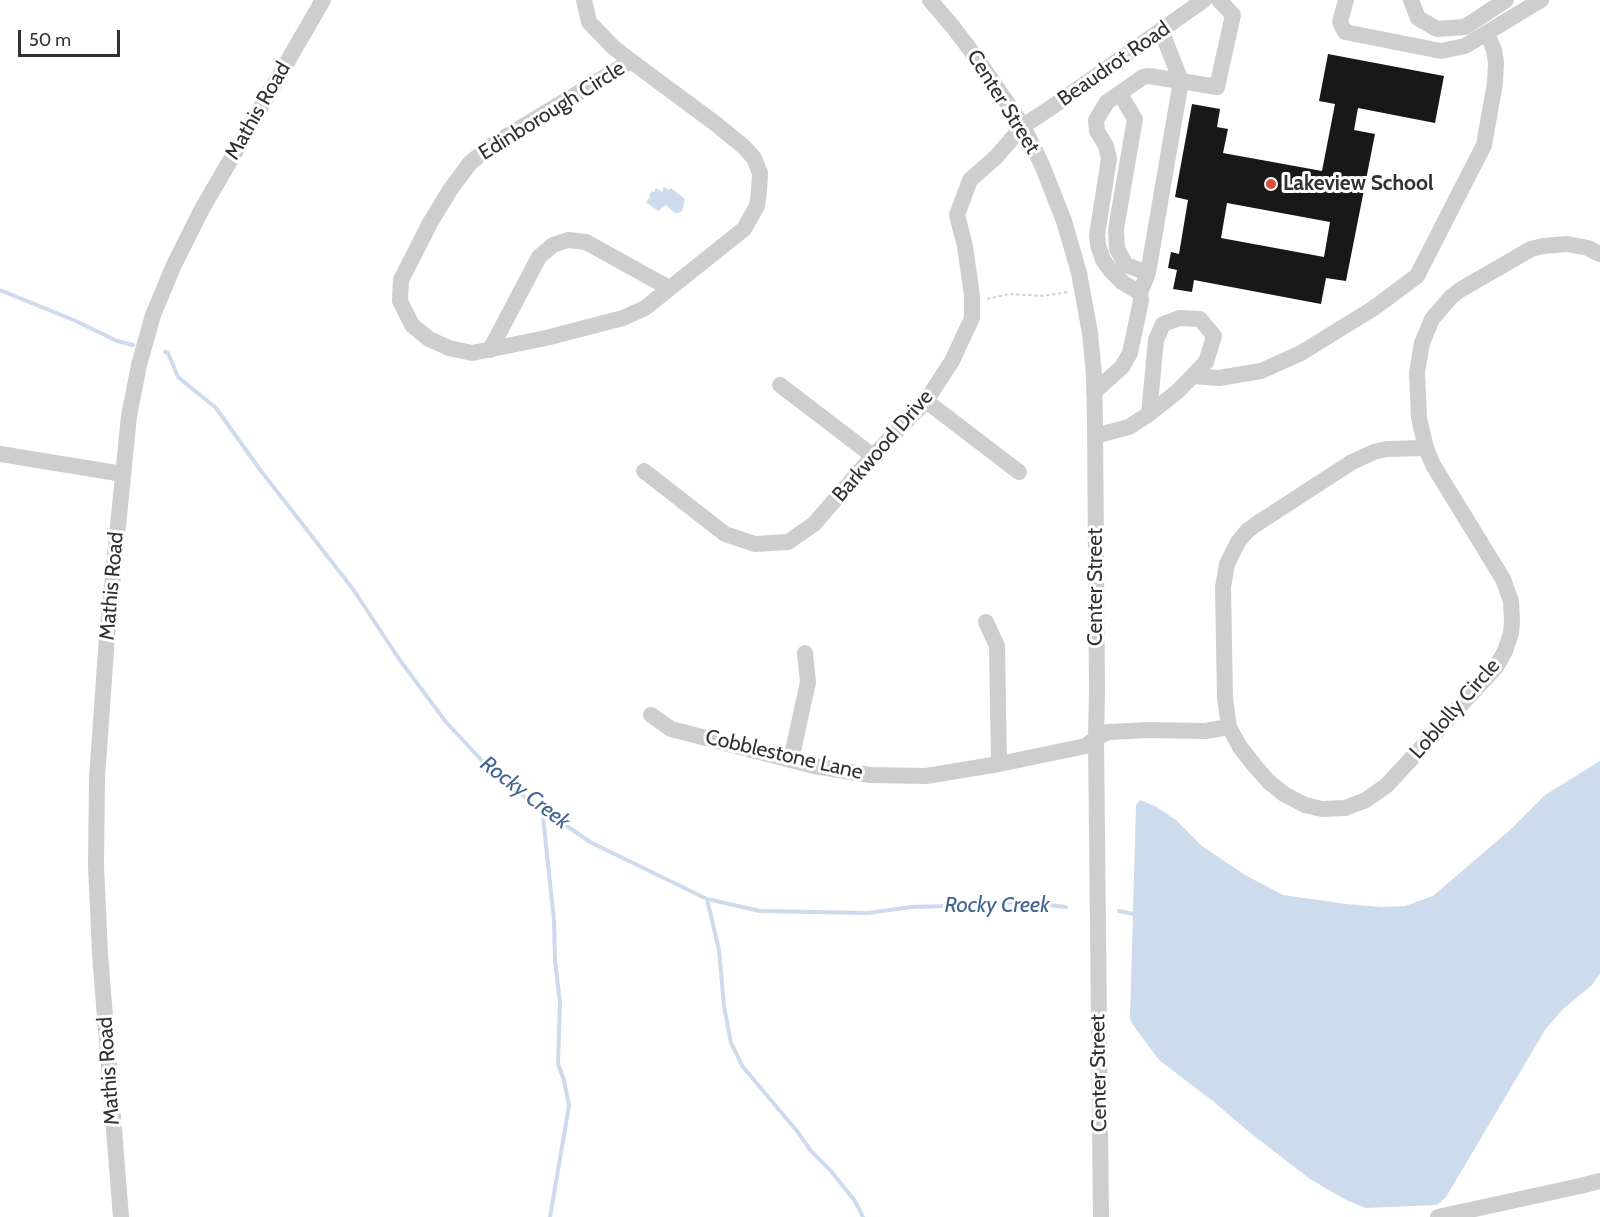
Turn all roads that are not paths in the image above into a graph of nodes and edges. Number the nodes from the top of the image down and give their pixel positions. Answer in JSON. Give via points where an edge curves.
{"nodes":[{"id":1,"x":323,"y":0,"type":"edge"},
{"id":2,"x":584,"y":0,"type":"edge"},
{"id":3,"x":930,"y":0,"type":"edge"},
{"id":4,"x":1204,"y":0,"type":"edge"},
{"id":5,"x":1220,"y":0,"type":"edge"},
{"id":6,"x":1346,"y":0,"type":"edge"},
{"id":7,"x":1411,"y":0,"type":"edge"},
{"id":8,"x":1506,"y":0,"type":"edge"},
{"id":9,"x":1541,"y":0,"type":"edge"},
{"id":10,"x":1161,"y":30,"type":"junction"},
{"id":11,"x":1487,"y":33,"type":"junction"},
{"id":12,"x":631,"y":61,"type":"junction"},
{"id":13,"x":1181,"y":81,"type":"junction"},
{"id":14,"x":1120,"y":94,"type":"junction"},
{"id":15,"x":1023,"y":126,"type":"junction"},
{"id":16,"x":1600,"y":254,"type":"edge"},
{"id":17,"x":1148,"y":273,"type":"junction"},
{"id":18,"x":669,"y":288,"type":"junction"},
{"id":19,"x":1140,"y":293,"type":"junction"},
{"id":20,"x":489,"y":350,"type":"junction"},
{"id":21,"x":1193,"y":376,"type":"junction"},
{"id":22,"x":780,"y":385,"type":"dead end"},
{"id":23,"x":1094,"y":392,"type":"junction"},
{"id":24,"x":926,"y":401,"type":"junction"},
{"id":25,"x":1149,"y":414,"type":"junction"},
{"id":26,"x":1095,"y":435,"type":"junction"},
{"id":27,"x":1426,"y":448,"type":"junction"},
{"id":28,"x":0,"y":454,"type":"edge"},
{"id":29,"x":873,"y":456,"type":"junction"},
{"id":30,"x":644,"y":471,"type":"dead end"},
{"id":31,"x":1020,"y":472,"type":"dead end"},
{"id":32,"x":123,"y":474,"type":"junction"},
{"id":33,"x":986,"y":622,"type":"dead end"},
{"id":34,"x":805,"y":652,"type":"dead end"},
{"id":35,"x":651,"y":715,"type":"dead end"},
{"id":36,"x":1229,"y":727,"type":"junction"},
{"id":37,"x":1096,"y":738,"type":"junction"},
{"id":38,"x":791,"y":760,"type":"junction"},
{"id":39,"x":999,"y":764,"type":"junction"},
{"id":40,"x":1600,"y":1181,"type":"edge"},
{"id":41,"x":121,"y":1217,"type":"edge"},
{"id":42,"x":1101,"y":1217,"type":"edge"},
{"id":43,"x":1438,"y":1217,"type":"edge"}],
"edges":[{"from":1,"to":32,"type":"street","name":"Mathis Road","via":[[202,209],[173,267],[153,315],[139,365]]},
{"from":2,"to":12,"type":"street","name":"Edinborough Circle","via":[[589,22]]},
{"from":3,"to":15,"type":"street","name":"Center Street"},
{"from":4,"to":10,"type":"street","name":"Beaudrot Road"},
{"from":5,"to":13,"type":"street","via":[[1233,15],[1216,87]]},
{"from":6,"to":11,"type":"street","via":[[1340,22],[1345,32],[1441,51],[1465,46]]},
{"from":7,"to":8,"type":"street","via":[[1418,18],[1437,29],[1466,27]]},
{"from":9,"to":11,"type":"street"},
{"from":10,"to":13,"type":"street"},
{"from":10,"to":15,"type":"street","name":"Beaudrot Road"},
{"from":11,"to":21,"type":"street","via":[[1496,63],[1484,145],[1417,276],[1374,308],[1261,371],[1219,378]]},
{"from":12,"to":18,"type":"street","name":"Edinborough Circle","via":[[744,147],[760,174],[757,206],[744,229]]},
{"from":12,"to":20,"type":"street","name":"Edinborough Circle","via":[[492,145],[470,163],[430,223],[401,280],[400,301],[412,325],[429,339],[472,353]]},
{"from":13,"to":14,"type":"street","via":[[1149,76],[1135,81]]},
{"from":13,"to":17,"type":"street"},
{"from":14,"to":17,"type":"street","via":[[1135,119],[1116,229],[1117,249],[1126,265]]},
{"from":14,"to":19,"type":"street","via":[[1107,102],[1096,120],[1096,131],[1109,159],[1098,245],[1111,271]]},
{"from":15,"to":23,"type":"street","name":"Center Street","via":[[1054,194],[1079,273],[1090,333]]},
{"from":15,"to":24,"type":"street","name":"Barkwood Drive","via":[[970,180],[957,215],[965,246],[972,318],[952,361]]},
{"from":16,"to":27,"type":"street","name":"Loblolly Circle","via":[[1567,244],[1531,249],[1460,290],[1437,312],[1426,330],[1417,372],[1419,418]]},
{"from":17,"to":19,"type":"street"},
{"from":18,"to":20,"type":"street","name":"Edinborough Circle","via":[[645,308],[623,318]]},
{"from":18,"to":20,"type":"street","via":[[586,242],[568,240],[553,245],[539,257]]},
{"from":19,"to":23,"type":"street","via":[[1140,313],[1130,353],[1122,367]]},
{"from":21,"to":25,"type":"street"},
{"from":21,"to":25,"type":"street","via":[[1206,362],[1214,336],[1200,319],[1180,318],[1163,324],[1156,340]]},
{"from":22,"to":29,"type":"street"},
{"from":23,"to":26,"type":"street","name":"Center Street"},
{"from":24,"to":29,"type":"street","name":"Barkwood Drive"},
{"from":24,"to":31,"type":"street"},
{"from":25,"to":26,"type":"street","via":[[1129,427]]},
{"from":26,"to":37,"type":"street","name":"Center Street"},
{"from":27,"to":36,"type":"street","name":"Loblolly Circle","via":[[1386,450],[1360,457],[1258,523],[1238,542],[1227,564],[1223,587],[1224,698]]},
{"from":27,"to":36,"type":"street","name":"Loblolly Circle","via":[[1508,590],[1511,633],[1496,667],[1387,785],[1366,800],[1345,808],[1313,807],[1284,794],[1254,765]]},
{"from":28,"to":32,"type":"street"},
{"from":29,"to":30,"type":"street","name":"Barkwood Drive","via":[[814,524],[788,542],[756,544],[725,534]]},
{"from":32,"to":41,"type":"street","name":"Mathis Road","via":[[106,648],[96,866]]},
{"from":33,"to":39,"type":"street","via":[[997,646]]},
{"from":34,"to":38,"type":"street","via":[[808,682]]},
{"from":35,"to":38,"type":"street","name":"Cobblestone Lane","via":[[671,729]]},
{"from":36,"to":37,"type":"street","via":[[1205,731],[1108,732]]},
{"from":37,"to":39,"type":"street","name":"Cobblestone Lane","via":[[1086,746]]},
{"from":37,"to":42,"type":"street","name":"Center Street"},
{"from":38,"to":39,"type":"street","name":"Cobblestone Lane","via":[[870,775],[926,777]]},
{"from":40,"to":43,"type":"street"}]}
